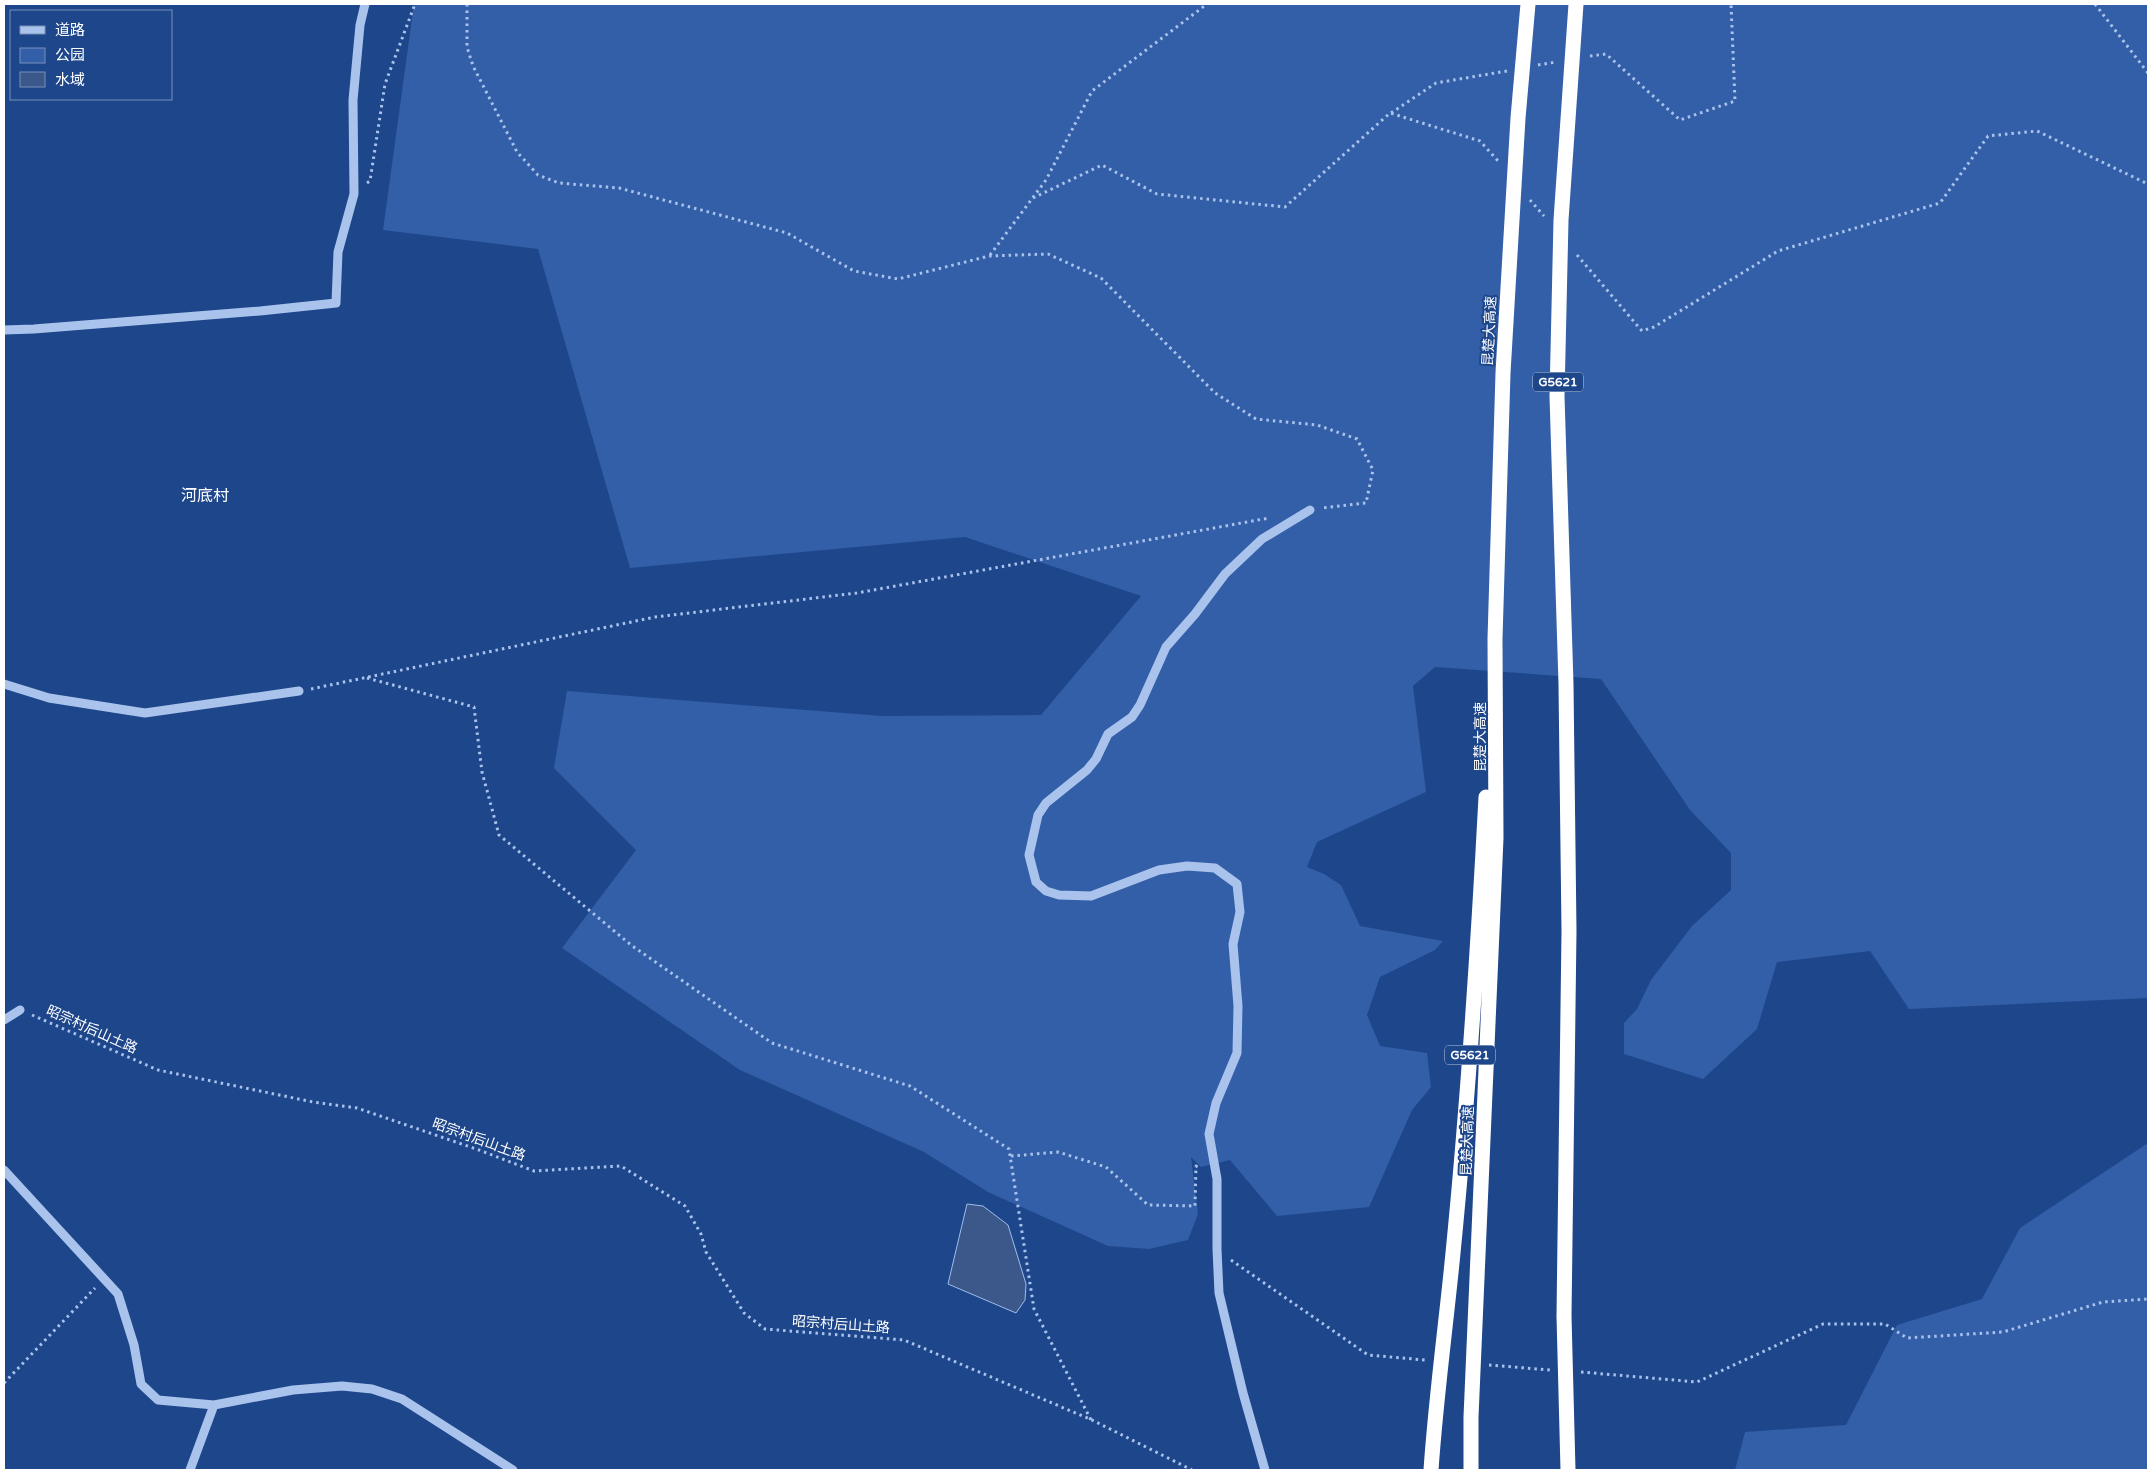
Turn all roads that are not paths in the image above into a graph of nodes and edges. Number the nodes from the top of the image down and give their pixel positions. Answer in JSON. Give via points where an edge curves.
{"nodes":[{"id":1,"x":365,"y":4,"type":"edge"},
{"id":2,"x":1528,"y":4,"type":"edge"},
{"id":3,"x":1576,"y":4,"type":"edge"},
{"id":4,"x":4,"y":330,"type":"edge"},
{"id":5,"x":1310,"y":510,"type":"road end"},
{"id":6,"x":1495,"y":638,"type":"junction"},
{"id":7,"x":4,"y":684,"type":"edge"},
{"id":8,"x":299,"y":691,"type":"road end"},
{"id":9,"x":20,"y":1010,"type":"road end"},
{"id":10,"x":4,"y":1020,"type":"edge"},
{"id":11,"x":4,"y":1170,"type":"edge"},
{"id":12,"x":214,"y":1405,"type":"junction"},
{"id":13,"x":190,"y":1470,"type":"edge"},
{"id":14,"x":512,"y":1470,"type":"edge"},
{"id":15,"x":1265,"y":1470,"type":"edge"},
{"id":16,"x":1431,"y":1470,"type":"edge"},
{"id":17,"x":1471,"y":1470,"type":"edge"},
{"id":18,"x":1568,"y":1470,"type":"edge"}],
"edges":[{"from":1,"to":4,"type":"street","via":[[353,100],[354,194],[338,252],[336,302],[240,313]]},
{"from":2,"to":6,"type":"highway","name":"昆楚大高速","number":"G5621","via":[[1503,373]]},
{"from":3,"to":18,"type":"highway","number":"G5621","via":[[1561,220],[1557,396],[1566,684],[1569,932],[1564,1316]]},
{"from":5,"to":15,"type":"street","via":[[1262,539],[1225,574],[1166,647],[1132,717],[1108,734],[1087,770],[1046,803],[1038,815],[1029,855],[1036,882],[1046,891],[1060,896],[1091,896],[1159,870],[1187,866],[1215,868],[1237,884],[1240,912],[1233,944],[1238,1006],[1237,1052],[1216,1103],[1209,1134],[1217,1178],[1219,1293]]},
{"from":6,"to":16,"type":"highway","number":"G5621","via":[[1476,986]]},
{"from":6,"to":17,"type":"highway","name":"昆楚大高速","number":"G5621","via":[[1496,838]]},
{"from":7,"to":8,"type":"street","via":[[49,698],[145,713]]},
{"from":9,"to":10,"type":"street"},
{"from":11,"to":12,"type":"street","via":[[118,1294],[134,1345],[141,1384],[158,1400]]},
{"from":12,"to":13,"type":"street"},
{"from":12,"to":14,"type":"street","via":[[293,1390],[342,1386],[372,1389],[402,1399]]}]}
